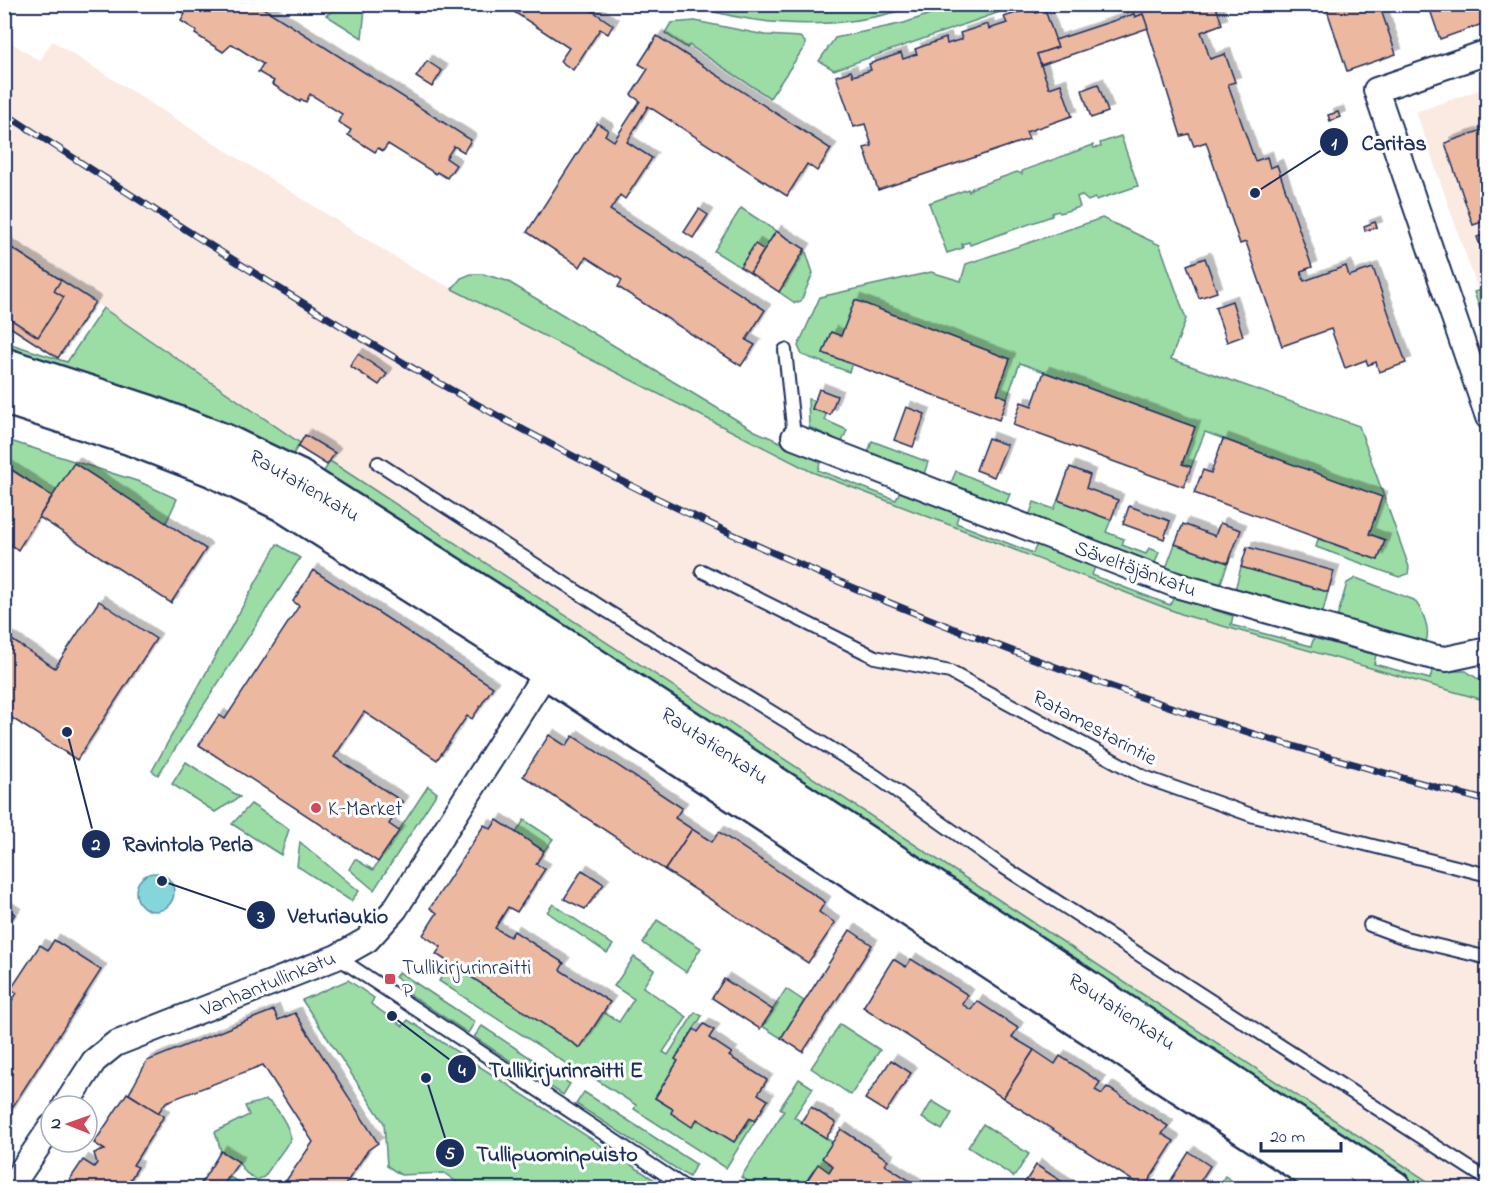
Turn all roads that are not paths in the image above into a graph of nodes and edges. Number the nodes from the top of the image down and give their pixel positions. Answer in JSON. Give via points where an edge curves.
{"nodes":[{"id":1,"x":1488,"y":52,"type":"edge"},
{"id":2,"x":786,"y":350,"type":"dead end"},
{"id":3,"x":4,"y":365,"type":"edge"},
{"id":4,"x":4,"y":397,"type":"edge"},
{"id":5,"x":1488,"y":417,"type":"edge"},
{"id":6,"x":794,"y":436,"type":"joint"},
{"id":7,"x":378,"y":463,"type":"dead end"},
{"id":8,"x":702,"y":571,"type":"dead end"},
{"id":9,"x":563,"y":645,"type":"junction"},
{"id":10,"x":1488,"y":650,"type":"edge"},
{"id":11,"x":545,"y":673,"type":"junction"},
{"id":12,"x":1488,"y":876,"type":"edge"},
{"id":13,"x":1370,"y":925,"type":"dead end"},
{"id":14,"x":337,"y":957,"type":"junction"},
{"id":15,"x":1488,"y":958,"type":"edge"},
{"id":16,"x":73,"y":1094,"type":"edge"},
{"id":17,"x":39,"y":1145,"type":"edge"},
{"id":18,"x":1488,"y":1180,"type":"edge"},
{"id":19,"x":10,"y":1188,"type":"edge"},
{"id":20,"x":686,"y":1188,"type":"edge"},
{"id":21,"x":1336,"y":1188,"type":"edge"},
{"id":22,"x":1394,"y":1188,"type":"edge"}],
"edges":[{"from":1,"to":5,"type":"street","via":[[1376,90]]},
{"from":2,"to":6,"type":"lane"},
{"from":3,"to":9,"type":"main road","name":"Rautatienkatu","via":[[148,412],[224,441],[299,477]]},
{"from":4,"to":11,"type":"main road","name":"Rautatienkatu","via":[[131,438],[211,469],[282,504]]},
{"from":6,"to":10,"type":"street","name":"Säveltäjänkatu","via":[[1223,600],[1433,657],[1446,659]]},
{"from":7,"to":18,"type":"lane","via":[[607,611],[874,775],[1002,866]]},
{"from":8,"to":12,"type":"lane","name":"Ratamestarintie","via":[[875,657],[951,672],[1144,777],[1254,816]]},
{"from":9,"to":11,"type":"street","name":"Vanhantullinkatu"},
{"from":9,"to":22,"type":"main road","name":"Rautatienkatu"},
{"from":11,"to":14,"type":"street","name":"Vanhantullinkatu","via":[[395,909],[366,940]]},
{"from":11,"to":21,"type":"main road","name":"Rautatienkatu"},
{"from":13,"to":15,"type":"lane"},
{"from":14,"to":16,"type":"street","name":"Vanhantullinkatu","via":[[115,1044],[94,1061]]},
{"from":14,"to":20,"type":"lane"},
{"from":17,"to":19,"type":"street"}]}
